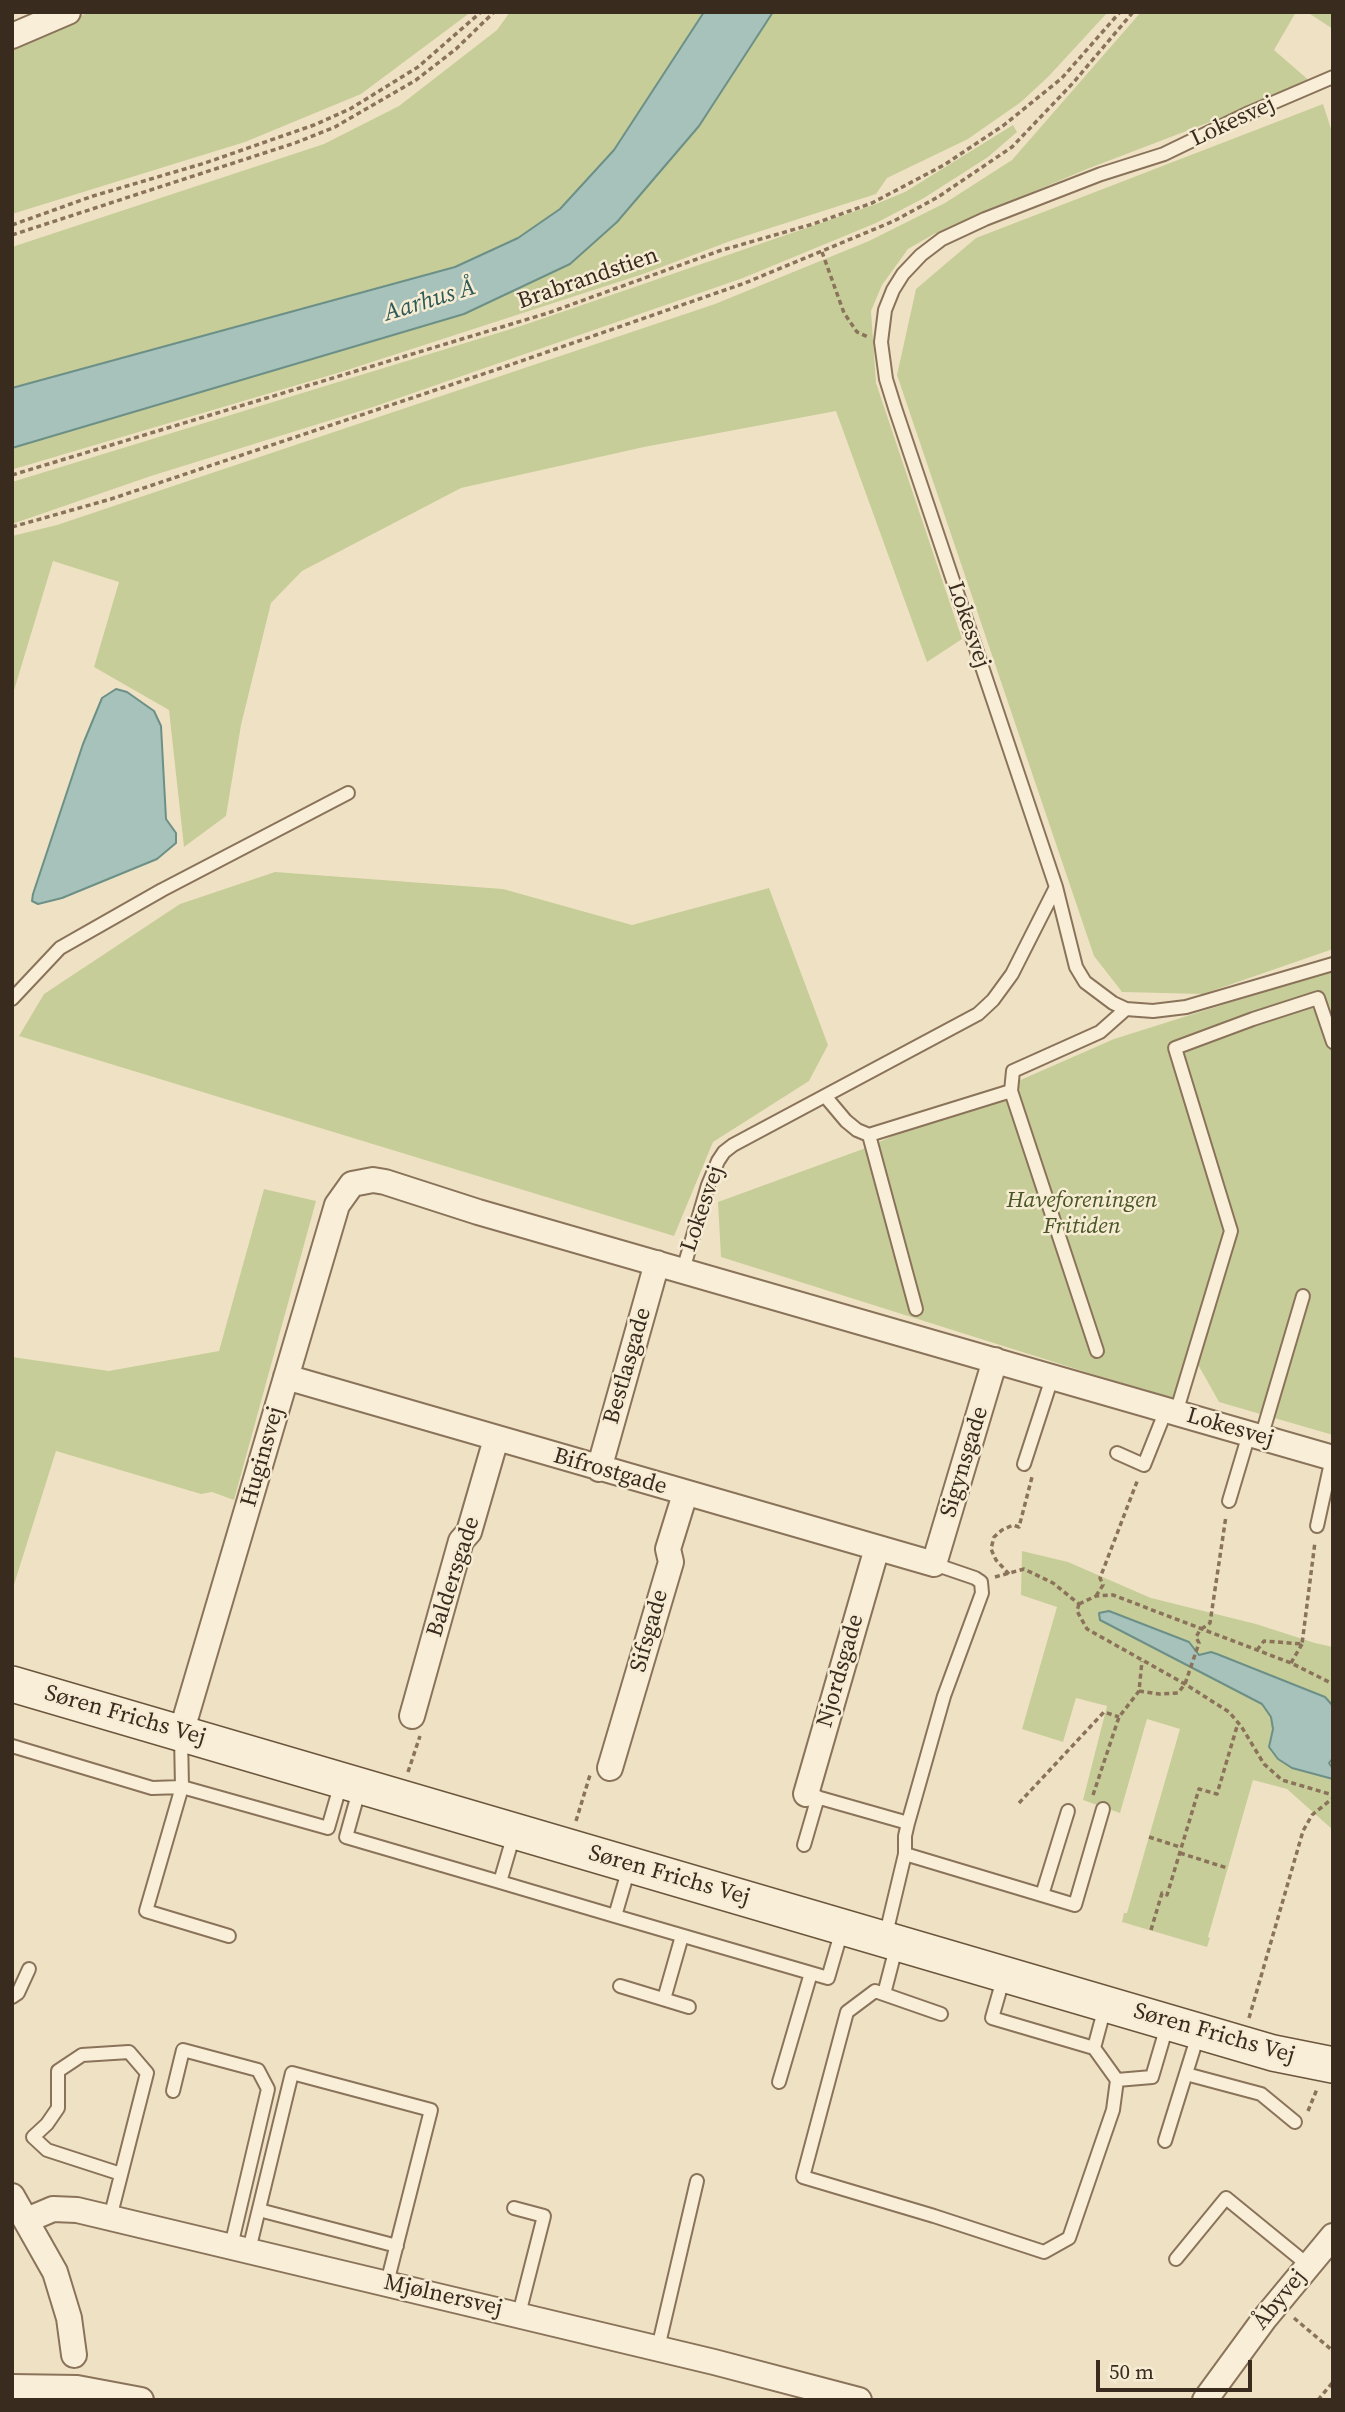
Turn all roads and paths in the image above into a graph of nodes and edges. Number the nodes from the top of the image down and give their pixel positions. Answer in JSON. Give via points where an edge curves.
{"nodes":[{"id":1,"x":68,"y":12,"type":"edge"},
{"id":2,"x":481,"y":12,"type":"edge"},
{"id":3,"x":494,"y":12,"type":"edge"},
{"id":4,"x":1120,"y":12,"type":"edge"},
{"id":5,"x":1133,"y":12,"type":"edge"},
{"id":6,"x":12,"y":36,"type":"edge"},
{"id":7,"x":1332,"y":77,"type":"edge"},
{"id":8,"x":12,"y":225,"type":"edge"},
{"id":9,"x":12,"y":235,"type":"edge"},
{"id":10,"x":822,"y":252,"type":"junction"},
{"id":11,"x":881,"y":342,"type":"junction"},
{"id":12,"x":12,"y":475,"type":"edge"},
{"id":13,"x":12,"y":527,"type":"edge"},
{"id":14,"x":348,"y":793,"type":"dead end"},
{"id":15,"x":1056,"y":887,"type":"junction"},
{"id":16,"x":1333,"y":964,"type":"edge"},
{"id":17,"x":12,"y":999,"type":"edge"},
{"id":18,"x":1126,"y":1009,"type":"junction"},
{"id":19,"x":1333,"y":1042,"type":"edge"},
{"id":20,"x":1011,"y":1091,"type":"junction"},
{"id":21,"x":825,"y":1096,"type":"junction"},
{"id":22,"x":869,"y":1135,"type":"junction"},
{"id":23,"x":352,"y":1184,"type":"joint"},
{"id":24,"x":657,"y":1263,"type":"junction"},
{"id":25,"x":683,"y":1270,"type":"junction"},
{"id":26,"x":1303,"y":1296,"type":"dead end"},
{"id":27,"x":916,"y":1309,"type":"dead end"},
{"id":28,"x":1097,"y":1351,"type":"dead end"},
{"id":29,"x":995,"y":1360,"type":"junction"},
{"id":30,"x":286,"y":1377,"type":"junction"},
{"id":31,"x":1052,"y":1378,"type":"junction"},
{"id":32,"x":1171,"y":1411,"type":"junction"},
{"id":33,"x":1255,"y":1436,"type":"junction"},
{"id":34,"x":496,"y":1439,"type":"junction"},
{"id":35,"x":1118,"y":1453,"type":"dead end"},
{"id":36,"x":1332,"y":1458,"type":"edge"},
{"id":37,"x":1024,"y":1464,"type":"joint"},
{"id":38,"x":1144,"y":1465,"type":"junction"},
{"id":39,"x":599,"y":1469,"type":"junction"},
{"id":40,"x":685,"y":1494,"type":"junction"},
{"id":41,"x":1229,"y":1501,"type":"joint"},
{"id":42,"x":1317,"y":1526,"type":"joint"},
{"id":43,"x":877,"y":1548,"type":"junction"},
{"id":44,"x":934,"y":1564,"type":"junction"},
{"id":45,"x":1009,"y":1574,"type":"junction"},
{"id":46,"x":981,"y":1582,"type":"junction"},
{"id":47,"x":1096,"y":1596,"type":"junction"},
{"id":48,"x":1079,"y":1605,"type":"junction"},
{"id":49,"x":1200,"y":1630,"type":"junction"},
{"id":50,"x":1302,"y":1644,"type":"junction"},
{"id":51,"x":1257,"y":1650,"type":"junction"},
{"id":52,"x":1142,"y":1661,"type":"junction"},
{"id":53,"x":1291,"y":1663,"type":"junction"},
{"id":54,"x":12,"y":1684,"type":"edge"},
{"id":55,"x":1185,"y":1684,"type":"junction"},
{"id":56,"x":1333,"y":1684,"type":"edge"},
{"id":57,"x":1139,"y":1691,"type":"junction"},
{"id":58,"x":412,"y":1716,"type":"joint"},
{"id":59,"x":1119,"y":1717,"type":"junction"},
{"id":60,"x":1238,"y":1723,"type":"junction"},
{"id":61,"x":181,"y":1733,"type":"junction"},
{"id":62,"x":12,"y":1746,"type":"edge"},
{"id":63,"x":610,"y":1768,"type":"joint"},
{"id":64,"x":351,"y":1783,"type":"junction"},
{"id":65,"x":182,"y":1787,"type":"junction"},
{"id":66,"x":812,"y":1796,"type":"junction"},
{"id":67,"x":400,"y":1797,"type":"junction"},
{"id":68,"x":1333,"y":1797,"type":"edge"},
{"id":69,"x":1019,"y":1803,"type":"dead end"},
{"id":70,"x":1104,"y":1809,"type":"dead end"},
{"id":71,"x":1068,"y":1811,"type":"joint"},
{"id":72,"x":908,"y":1823,"type":"junction"},
{"id":73,"x":515,"y":1831,"type":"junction"},
{"id":74,"x":1149,"y":1837,"type":"dead end"},
{"id":75,"x":804,"y":1845,"type":"dead end"},
{"id":76,"x":568,"y":1846,"type":"junction"},
{"id":77,"x":1180,"y":1850,"type":"junction"},
{"id":78,"x":905,"y":1854,"type":"junction"},
{"id":79,"x":630,"y":1864,"type":"junction"},
{"id":80,"x":1227,"y":1868,"type":"dead end"},
{"id":81,"x":500,"y":1882,"type":"junction"},
{"id":82,"x":1042,"y":1895,"type":"junction"},
{"id":83,"x":615,"y":1916,"type":"junction"},
{"id":84,"x":843,"y":1926,"type":"junction"},
{"id":85,"x":1151,"y":1930,"type":"dead end"},
{"id":86,"x":229,"y":1936,"type":"dead end"},
{"id":87,"x":682,"y":1936,"type":"junction"},
{"id":88,"x":891,"y":1940,"type":"junction"},
{"id":89,"x":29,"y":1969,"type":"dead end"},
{"id":90,"x":811,"y":1973,"type":"junction"},
{"id":91,"x":1005,"y":1973,"type":"junction"},
{"id":92,"x":620,"y":1986,"type":"dead end"},
{"id":93,"x":884,"y":1994,"type":"junction"},
{"id":94,"x":12,"y":1997,"type":"edge"},
{"id":95,"x":664,"y":1999,"type":"junction"},
{"id":96,"x":1106,"y":2004,"type":"junction"},
{"id":97,"x":689,"y":2007,"type":"dead end"},
{"id":98,"x":941,"y":2014,"type":"dead end"},
{"id":99,"x":1184,"y":2026,"type":"junction"},
{"id":100,"x":1242,"y":2043,"type":"junction"},
{"id":101,"x":1094,"y":2048,"type":"junction"},
{"id":102,"x":1331,"y":2066,"type":"edge"},
{"id":103,"x":1186,"y":2074,"type":"junction"},
{"id":104,"x":1117,"y":2080,"type":"junction"},
{"id":105,"x":779,"y":2082,"type":"dead end"},
{"id":106,"x":173,"y":2091,"type":"dead end"},
{"id":107,"x":1296,"y":2122,"type":"joint"},
{"id":108,"x":1165,"y":2141,"type":"dead end"},
{"id":109,"x":121,"y":2174,"type":"junction"},
{"id":110,"x":697,"y":2181,"type":"dead end"},
{"id":111,"x":12,"y":2196,"type":"edge"},
{"id":112,"x":514,"y":2208,"type":"dead end"},
{"id":113,"x":259,"y":2210,"type":"junction"},
{"id":114,"x":110,"y":2218,"type":"junction"},
{"id":115,"x":27,"y":2220,"type":"junction"},
{"id":116,"x":1333,"y":2236,"type":"edge"},
{"id":117,"x":397,"y":2246,"type":"junction"},
{"id":118,"x":240,"y":2248,"type":"junction"},
{"id":119,"x":1176,"y":2259,"type":"dead end"},
{"id":120,"x":1308,"y":2265,"type":"junction"},
{"id":121,"x":387,"y":2283,"type":"junction"},
{"id":122,"x":1277,"y":2304,"type":"junction"},
{"id":123,"x":519,"y":2314,"type":"junction"},
{"id":124,"x":658,"y":2348,"type":"junction"},
{"id":125,"x":1333,"y":2351,"type":"edge"},
{"id":126,"x":74,"y":2356,"type":"dead end"},
{"id":127,"x":1333,"y":2382,"type":"edge"},
{"id":128,"x":12,"y":2387,"type":"edge"},
{"id":129,"x":141,"y":2400,"type":"edge"},
{"id":130,"x":859,"y":2400,"type":"edge"},
{"id":131,"x":1205,"y":2400,"type":"edge"},
{"id":132,"x":1318,"y":2400,"type":"edge"}],
"edges":[{"from":1,"to":6,"type":"street"},
{"from":2,"to":8,"type":"path","via":[[418,67],[314,125]]},
{"from":3,"to":9,"type":"path","via":[[416,80],[335,127]]},
{"from":4,"to":12,"type":"path","name":"Brabrandstien","via":[[1062,78],[1004,125],[944,165],[872,203],[719,251],[548,313]]},
{"from":5,"to":10,"type":"path","via":[[1012,147],[916,209]]},
{"from":7,"to":11,"type":"lane","name":"Lokesvej","via":[[1164,154],[1101,174],[942,239],[921,255],[893,290]]},
{"from":10,"to":11,"type":"path","via":[[844,313],[856,332]]},
{"from":10,"to":13,"type":"path","via":[[505,367],[111,499]]},
{"from":11,"to":15,"type":"lane","name":"Lokesvej","via":[[895,408]]},
{"from":14,"to":17,"type":"lane","via":[[60,948]]},
{"from":15,"to":18,"type":"lane","via":[[1076,967],[1086,982]]},
{"from":15,"to":21,"type":"lane","name":"Lokesvej","via":[[1012,974],[978,1014]]},
{"from":16,"to":18,"type":"lane","via":[[1186,1007]]},
{"from":18,"to":20,"type":"lane","via":[[1100,1032],[1013,1071]]},
{"from":19,"to":32,"type":"lane","via":[[1318,998],[1175,1048],[1231,1231]]},
{"from":20,"to":22,"type":"lane"},
{"from":20,"to":28,"type":"lane"},
{"from":21,"to":22,"type":"lane","via":[[856,1130]]},
{"from":21,"to":25,"type":"lane","name":"Lokesvej","via":[[724,1152],[708,1185]]},
{"from":22,"to":27,"type":"lane"},
{"from":23,"to":24,"type":"street","name":"Lokesvej","via":[[385,1182]]},
{"from":23,"to":30,"type":"street","name":"Huginsvej","via":[[337,1205]]},
{"from":24,"to":25,"type":"street","name":"Lokesvej"},
{"from":24,"to":39,"type":"street","name":"Bestlasgade"},
{"from":25,"to":29,"type":"street","name":"Lokesvej"},
{"from":26,"to":33,"type":"lane"},
{"from":29,"to":31,"type":"street","name":"Lokesvej"},
{"from":29,"to":44,"type":"street","name":"Sigynsgade"},
{"from":30,"to":34,"type":"street","name":"Bifrostgade"},
{"from":30,"to":61,"type":"street","name":"Huginsvej"},
{"from":31,"to":32,"type":"street","name":"Lokesvej"},
{"from":31,"to":37,"type":"lane"},
{"from":32,"to":33,"type":"street","name":"Lokesvej"},
{"from":32,"to":38,"type":"lane"},
{"from":33,"to":36,"type":"street","name":"Lokesvej"},
{"from":33,"to":41,"type":"lane"},
{"from":34,"to":39,"type":"street","name":"Bifrostgade"},
{"from":34,"to":58,"type":"street","name":"Baldersgade","via":[[469,1532],[461,1541]]},
{"from":35,"to":38,"type":"lane"},
{"from":36,"to":42,"type":"lane"},
{"from":37,"to":45,"type":"path","via":[[1032,1476],[1019,1527],[1002,1530],[991,1549]]},
{"from":38,"to":47,"type":"path"},
{"from":39,"to":40,"type":"street","name":"Bifrostgade"},
{"from":40,"to":43,"type":"street","name":"Bifrostgade"},
{"from":40,"to":63,"type":"street","name":"Sifsgade","via":[[668,1549],[671,1562]]},
{"from":41,"to":49,"type":"path","via":[[1210,1623]]},
{"from":42,"to":50,"type":"path"},
{"from":43,"to":44,"type":"street","name":"Bifrostgade"},
{"from":43,"to":66,"type":"street","name":"Njordsgade"},
{"from":44,"to":46,"type":"lane"},
{"from":45,"to":46,"type":"path"},
{"from":45,"to":48,"type":"path","via":[[1024,1569],[1053,1583]]},
{"from":46,"to":72,"type":"lane","via":[[982,1593],[944,1696]]},
{"from":47,"to":48,"type":"path"},
{"from":47,"to":49,"type":"path","via":[[1113,1595]]},
{"from":48,"to":52,"type":"path","via":[[1077,1611],[1087,1629]]},
{"from":49,"to":51,"type":"path"},
{"from":49,"to":55,"type":"path"},
{"from":50,"to":51,"type":"path","via":[[1264,1641]]},
{"from":50,"to":53,"type":"path"},
{"from":51,"to":53,"type":"path"},
{"from":52,"to":55,"type":"path"},
{"from":52,"to":57,"type":"path"},
{"from":53,"to":56,"type":"path"},
{"from":54,"to":61,"type":"street","name":"Søren Frichs Vej"},
{"from":55,"to":57,"type":"path","via":[[1178,1693]]},
{"from":55,"to":60,"type":"path"},
{"from":57,"to":59,"type":"path"},
{"from":58,"to":67,"type":"path","via":[[425,1720]]},
{"from":59,"to":69,"type":"path","via":[[1104,1712]]},
{"from":59,"to":71,"type":"path","via":[[1086,1816]]},
{"from":60,"to":68,"type":"path","via":[[1264,1764],[1282,1780]]},
{"from":60,"to":77,"type":"path","via":[[1217,1794],[1199,1789]]},
{"from":61,"to":64,"type":"street","name":"Søren Frichs Vej"},
{"from":61,"to":65,"type":"lane"},
{"from":62,"to":65,"type":"lane","via":[[152,1788]]},
{"from":63,"to":76,"type":"path","via":[[593,1763]]},
{"from":64,"to":65,"type":"lane","via":[[328,1828]]},
{"from":64,"to":67,"type":"street","name":"Søren Frichs Vej"},
{"from":64,"to":81,"type":"lane","via":[[346,1838]]},
{"from":65,"to":86,"type":"lane","via":[[146,1911]]},
{"from":66,"to":72,"type":"lane"},
{"from":66,"to":75,"type":"lane"},
{"from":67,"to":73,"type":"street","name":"Søren Frichs Vej"},
{"from":68,"to":100,"type":"path","via":[[1312,1815],[1303,1831]]},
{"from":70,"to":82,"type":"lane","via":[[1075,1905]]},
{"from":71,"to":82,"type":"lane"},
{"from":72,"to":78,"type":"lane"},
{"from":73,"to":76,"type":"street","name":"Søren Frichs Vej"},
{"from":73,"to":81,"type":"lane"},
{"from":74,"to":77,"type":"path"},
{"from":76,"to":79,"type":"street","name":"Søren Frichs Vej"},
{"from":77,"to":80,"type":"path"},
{"from":77,"to":85,"type":"path"},
{"from":78,"to":82,"type":"lane"},
{"from":78,"to":88,"type":"lane"},
{"from":79,"to":83,"type":"lane"},
{"from":79,"to":84,"type":"street","name":"Søren Frichs Vej"},
{"from":81,"to":83,"type":"lane"},
{"from":83,"to":87,"type":"lane"},
{"from":84,"to":88,"type":"street","name":"Søren Frichs Vej"},
{"from":84,"to":90,"type":"lane","via":[[828,1978]]},
{"from":87,"to":90,"type":"lane"},
{"from":87,"to":95,"type":"lane"},
{"from":88,"to":91,"type":"street","name":"Søren Frichs Vej"},
{"from":88,"to":93,"type":"lane"},
{"from":89,"to":94,"type":"lane","via":[[19,1993]]},
{"from":90,"to":105,"type":"lane"},
{"from":91,"to":96,"type":"street","name":"Søren Frichs Vej"},
{"from":91,"to":101,"type":"lane","via":[[992,2018]]},
{"from":92,"to":95,"type":"lane"},
{"from":93,"to":98,"type":"lane"},
{"from":93,"to":104,"type":"lane","via":[[875,1991],[847,2012],[803,2177],[1044,2252],[1069,2238],[1113,2110]]},
{"from":95,"to":97,"type":"lane"},
{"from":96,"to":99,"type":"street","name":"Søren Frichs Vej"},
{"from":96,"to":101,"type":"lane"},
{"from":99,"to":100,"type":"street","name":"Søren Frichs Vej"},
{"from":99,"to":103,"type":"lane"},
{"from":99,"to":104,"type":"lane","via":[[1152,2077]]},
{"from":100,"to":102,"type":"street","name":"Søren Frichs Vej"},
{"from":101,"to":104,"type":"lane"},
{"from":102,"to":107,"type":"path","via":[[1308,2111]]},
{"from":103,"to":107,"type":"lane","via":[[1261,2094]]},
{"from":103,"to":108,"type":"lane"},
{"from":106,"to":118,"type":"lane","via":[[183,2050],[258,2070],[268,2089]]},
{"from":109,"to":109,"type":"lane","via":[[148,2073],[129,2052],[82,2055],[58,2071],[58,2108],[33,2137],[47,2150]]},
{"from":109,"to":114,"type":"lane"},
{"from":110,"to":124,"type":"lane"},
{"from":111,"to":115,"type":"street"},
{"from":112,"to":123,"type":"lane","via":[[544,2216]]},
{"from":113,"to":117,"type":"lane"},
{"from":113,"to":117,"type":"lane","via":[[292,2073],[431,2110]]},
{"from":113,"to":118,"type":"lane"},
{"from":114,"to":115,"type":"street","name":"Mjølnersvej","via":[[65,2209],[45,2211]]},
{"from":114,"to":118,"type":"street","name":"Mjølnersvej"},
{"from":115,"to":126,"type":"street","via":[[55,2272],[69,2318]]},
{"from":116,"to":120,"type":"street","name":"Åbyvej"},
{"from":117,"to":121,"type":"lane"},
{"from":118,"to":121,"type":"street","name":"Mjølnersvej"},
{"from":119,"to":120,"type":"lane","via":[[1226,2198]]},
{"from":120,"to":122,"type":"street","name":"Åbyvej"},
{"from":121,"to":123,"type":"street","name":"Mjølnersvej"},
{"from":122,"to":125,"type":"path"},
{"from":122,"to":131,"type":"street","name":"Åbyvej"},
{"from":123,"to":124,"type":"street","name":"Mjølnersvej"},
{"from":124,"to":130,"type":"street","name":"Mjølnersvej"},
{"from":127,"to":132,"type":"path"},
{"from":128,"to":129,"type":"street","via":[[77,2388]]}]}
